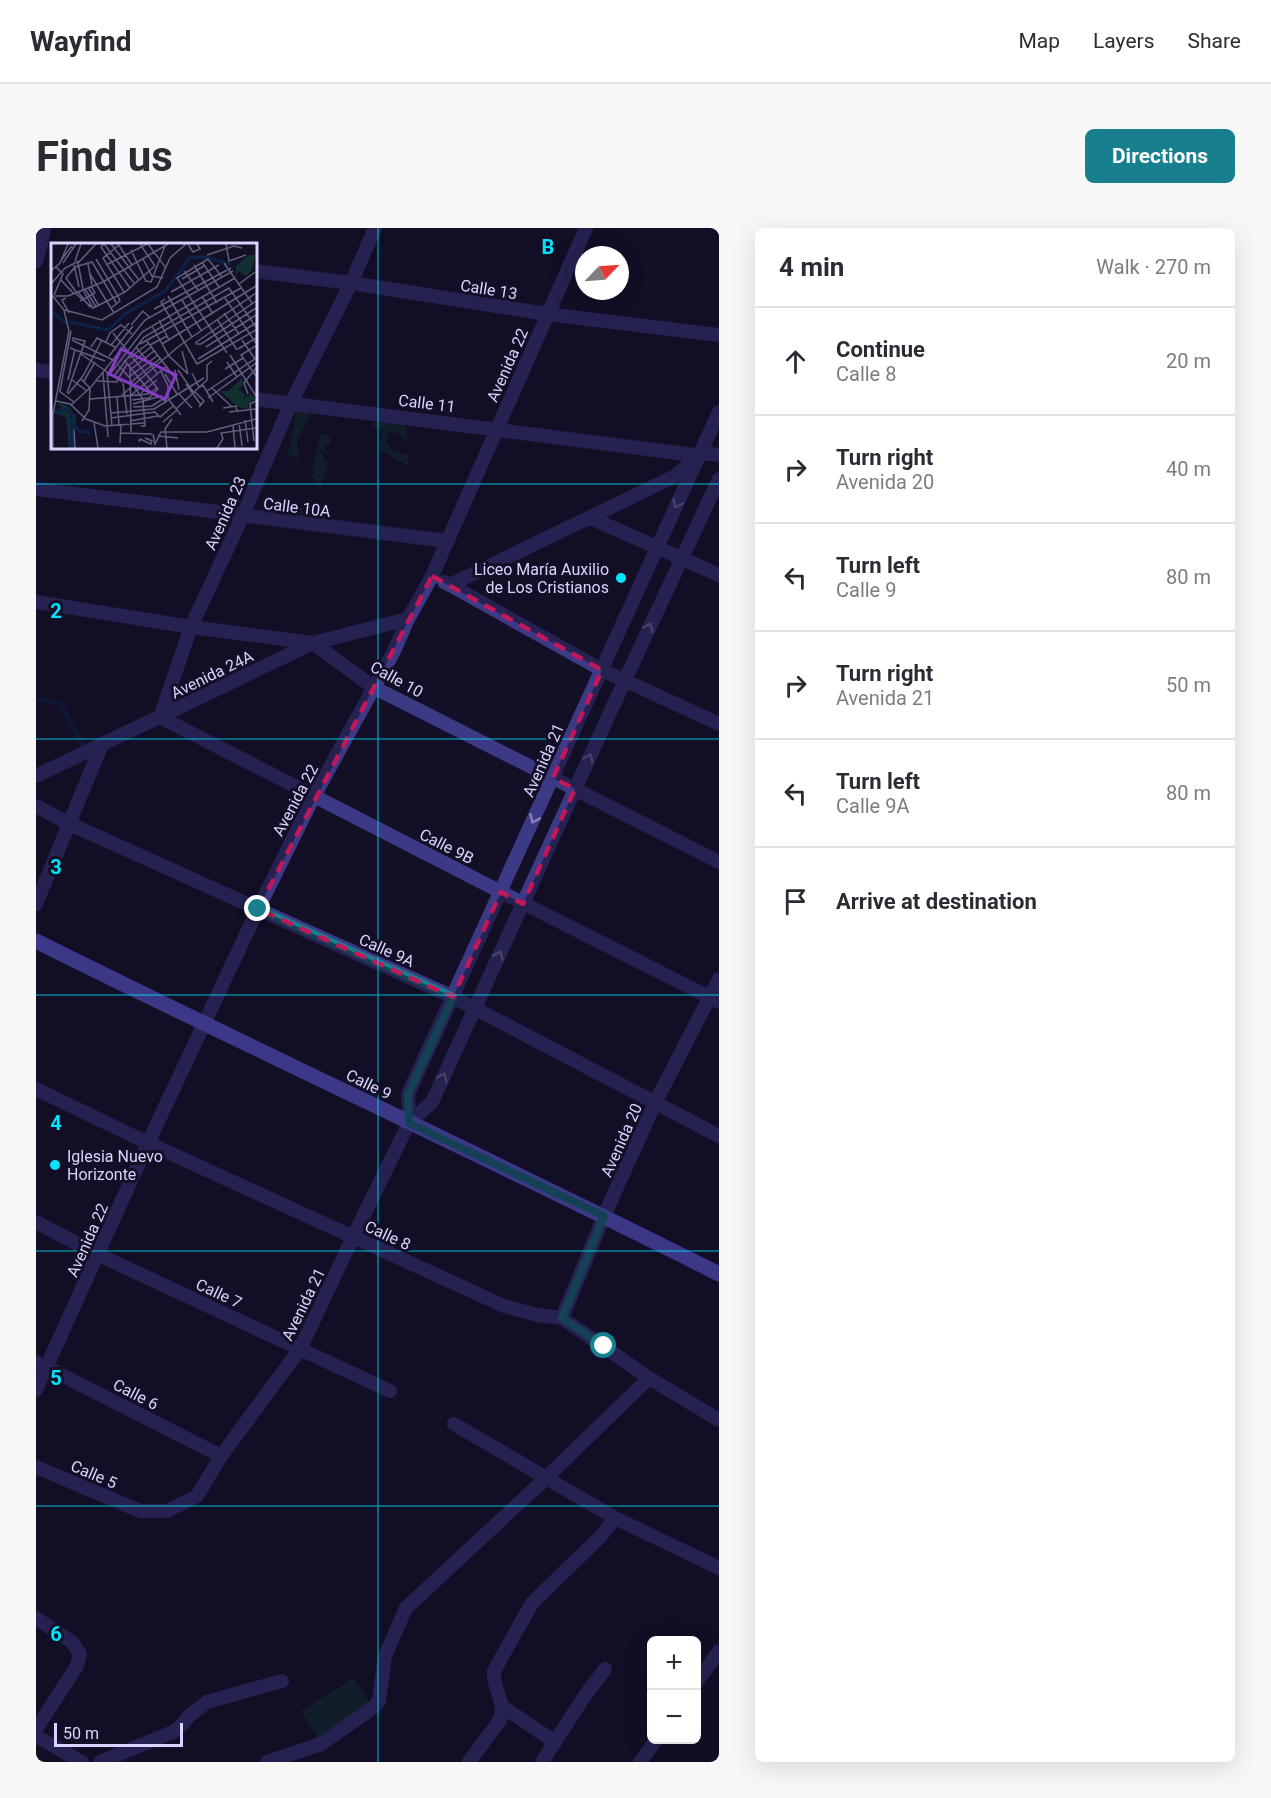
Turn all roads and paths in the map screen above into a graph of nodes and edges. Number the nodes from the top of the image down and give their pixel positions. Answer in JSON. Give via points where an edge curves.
{"nodes":[{"id":1,"x":44,"y":228,"type":"edge"},
{"id":2,"x":375,"y":228,"type":"edge"},
{"id":3,"x":585,"y":228,"type":"edge"},
{"id":4,"x":47,"y":245,"type":"edge"},
{"id":5,"x":36,"y":261,"type":"edge"},
{"id":6,"x":256,"y":271,"type":"edge"},
{"id":7,"x":351,"y":284,"type":"junction"},
{"id":8,"x":547,"y":314,"type":"junction"},
{"id":9,"x":719,"y":335,"type":"edge"},
{"id":10,"x":36,"y":370,"type":"edge"},
{"id":11,"x":51,"y":372,"type":"edge"},
{"id":12,"x":256,"y":399,"type":"edge"},
{"id":13,"x":291,"y":403,"type":"junction"},
{"id":14,"x":719,"y":412,"type":"edge"},
{"id":15,"x":496,"y":429,"type":"junction"},
{"id":16,"x":698,"y":454,"type":"junction"},
{"id":17,"x":719,"y":455,"type":"edge"},
{"id":18,"x":719,"y":479,"type":"edge"},
{"id":19,"x":36,"y":489,"type":"edge"},
{"id":20,"x":242,"y":516,"type":"junction"},
{"id":21,"x":591,"y":518,"type":"junction"},
{"id":22,"x":447,"y":541,"type":"junction"},
{"id":23,"x":658,"y":547,"type":"junction"},
{"id":24,"x":682,"y":557,"type":"junction"},
{"id":25,"x":719,"y":575,"type":"edge"},
{"id":26,"x":432,"y":576,"type":"junction"},
{"id":27,"x":450,"y":585,"type":"junction"},
{"id":28,"x":36,"y":602,"type":"edge"},
{"id":29,"x":408,"y":619,"type":"junction"},
{"id":30,"x":191,"y":627,"type":"junction"},
{"id":31,"x":313,"y":643,"type":"junction"},
{"id":32,"x":602,"y":670,"type":"junction"},
{"id":33,"x":624,"y":680,"type":"junction"},
{"id":34,"x":373,"y":687,"type":"junction"},
{"id":35,"x":160,"y":717,"type":"junction"},
{"id":36,"x":719,"y":724,"type":"edge"},
{"id":37,"x":102,"y":744,"type":"junction"},
{"id":38,"x":36,"y":776,"type":"edge"},
{"id":39,"x":553,"y":778,"type":"junction"},
{"id":40,"x":575,"y":789,"type":"junction"},
{"id":41,"x":314,"y":796,"type":"junction"},
{"id":42,"x":36,"y":806,"type":"edge"},
{"id":43,"x":70,"y":824,"type":"junction"},
{"id":44,"x":719,"y":862,"type":"edge"},
{"id":45,"x":501,"y":892,"type":"junction"},
{"id":46,"x":36,"y":904,"type":"edge"},
{"id":47,"x":523,"y":904,"type":"junction"},
{"id":48,"x":258,"y":909,"type":"junction"},
{"id":49,"x":36,"y":941,"type":"edge"},
{"id":50,"x":719,"y":979,"type":"edge"},
{"id":51,"x":453,"y":997,"type":"junction"},
{"id":52,"x":714,"y":1000,"type":"edge"},
{"id":53,"x":475,"y":1008,"type":"junction"},
{"id":54,"x":204,"y":1025,"type":"junction"},
{"id":55,"x":36,"y":1089,"type":"edge"},
{"id":56,"x":656,"y":1103,"type":"junction"},
{"id":57,"x":409,"y":1123,"type":"junction"},
{"id":58,"x":719,"y":1136,"type":"edge"},
{"id":59,"x":148,"y":1143,"type":"junction"},
{"id":60,"x":604,"y":1216,"type":"junction"},
{"id":61,"x":36,"y":1222,"type":"edge"},
{"id":62,"x":353,"y":1237,"type":"junction"},
{"id":63,"x":99,"y":1255,"type":"junction"},
{"id":64,"x":719,"y":1274,"type":"edge"},
{"id":65,"x":562,"y":1318,"type":"junction"},
{"id":66,"x":300,"y":1349,"type":"junction"},
{"id":67,"x":41,"y":1365,"type":"edge"},
{"id":68,"x":649,"y":1378,"type":"junction"},
{"id":69,"x":36,"y":1390,"type":"edge"},
{"id":70,"x":390,"y":1391,"type":"dead end"},
{"id":71,"x":719,"y":1420,"type":"edge"},
{"id":72,"x":454,"y":1424,"type":"dead end"},
{"id":73,"x":221,"y":1456,"type":"junction"},
{"id":74,"x":36,"y":1467,"type":"edge"},
{"id":75,"x":546,"y":1478,"type":"junction"},
{"id":76,"x":140,"y":1511,"type":"joint"},
{"id":77,"x":615,"y":1518,"type":"junction"},
{"id":78,"x":719,"y":1568,"type":"edge"},
{"id":79,"x":36,"y":1618,"type":"edge"},
{"id":80,"x":719,"y":1651,"type":"edge"},
{"id":81,"x":604,"y":1669,"type":"dead end"},
{"id":82,"x":701,"y":1676,"type":"edge"},
{"id":83,"x":282,"y":1681,"type":"dead end"},
{"id":84,"x":502,"y":1707,"type":"junction"},
{"id":85,"x":36,"y":1729,"type":"edge"},
{"id":86,"x":36,"y":1736,"type":"edge"},
{"id":87,"x":555,"y":1742,"type":"junction"},
{"id":88,"x":653,"y":1744,"type":"edge"},
{"id":89,"x":82,"y":1762,"type":"edge"},
{"id":90,"x":100,"y":1762,"type":"edge"},
{"id":91,"x":267,"y":1762,"type":"edge"},
{"id":92,"x":469,"y":1762,"type":"edge"},
{"id":93,"x":542,"y":1762,"type":"edge"},
{"id":94,"x":640,"y":1762,"type":"edge"}],
"edges":[{"from":1,"to":4,"type":"street"},
{"from":2,"to":7,"type":"street","name":"Avenida 23"},
{"from":3,"to":8,"type":"street","name":"Avenida 22"},
{"from":4,"to":5,"type":"street"},
{"from":6,"to":7,"type":"street","name":"Calle 13"},
{"from":7,"to":8,"type":"street","name":"Calle 13"},
{"from":7,"to":13,"type":"street","name":"Avenida 23"},
{"from":8,"to":9,"type":"street","name":"Calle 13"},
{"from":8,"to":15,"type":"street","name":"Avenida 22"},
{"from":10,"to":11,"type":"street"},
{"from":12,"to":13,"type":"street","name":"Calle 11"},
{"from":13,"to":15,"type":"street","name":"Calle 11"},
{"from":13,"to":20,"type":"street","name":"Avenida 23"},
{"from":14,"to":16,"type":"street","name":"Avenida 21"},
{"from":15,"to":16,"type":"street","name":"Calle 11"},
{"from":15,"to":22,"type":"street","name":"Avenida 22"},
{"from":16,"to":17,"type":"street","name":"Calle 11"},
{"from":16,"to":21,"type":"street","via":[[675,476]]},
{"from":16,"to":23,"type":"street","name":"Avenida 21","one_way":true},
{"from":18,"to":24,"type":"street","name":"Avenida 21"},
{"from":19,"to":20,"type":"street","name":"Calle 10A"},
{"from":20,"to":22,"type":"street","name":"Calle 10A"},
{"from":20,"to":30,"type":"street","name":"Avenida 23"},
{"from":21,"to":23,"type":"street"},
{"from":21,"to":27,"type":"street"},
{"from":22,"to":26,"type":"street","name":"Avenida 22"},
{"from":23,"to":24,"type":"street"},
{"from":23,"to":32,"type":"street","name":"Avenida 21"},
{"from":24,"to":25,"type":"street"},
{"from":33,"to":24,"type":"street","name":"Avenida 21","one_way":true},
{"from":26,"to":27,"type":"street"},
{"from":26,"to":29,"type":"street","name":"Avenida 22"},
{"from":27,"to":32,"type":"street"},
{"from":28,"to":30,"type":"street","name":"Calle 10"},
{"from":29,"to":31,"type":"street","name":"Avenida 24A"},
{"from":29,"to":34,"type":"street","name":"Avenida 22"},
{"from":30,"to":31,"type":"street","name":"Calle 10"},
{"from":30,"to":35,"type":"street","name":"Avenida 23"},
{"from":31,"to":34,"type":"street","name":"Calle 10"},
{"from":31,"to":35,"type":"street","name":"Avenida 24A"},
{"from":32,"to":33,"type":"street"},
{"from":32,"to":39,"type":"street","name":"Avenida 21"},
{"from":33,"to":36,"type":"street"},
{"from":40,"to":33,"type":"street","name":"Avenida 21","one_way":true},
{"from":34,"to":39,"type":"street","name":"Calle 10"},
{"from":34,"to":41,"type":"street","name":"Avenida 22"},
{"from":35,"to":37,"type":"street","name":"Avenida 24A"},
{"from":35,"to":41,"type":"street","name":"Calle 9B"},
{"from":37,"to":38,"type":"street","name":"Avenida 24A"},
{"from":37,"to":43,"type":"street"},
{"from":39,"to":40,"type":"street","name":"Calle 10"},
{"from":39,"to":45,"type":"street","name":"Avenida 21","one_way":true},
{"from":40,"to":44,"type":"street","name":"Calle 10"},
{"from":40,"to":47,"type":"street","name":"Avenida 21"},
{"from":41,"to":45,"type":"street","name":"Calle 9B"},
{"from":41,"to":48,"type":"street","name":"Avenida 22"},
{"from":42,"to":43,"type":"street","name":"Calle 9A"},
{"from":43,"to":46,"type":"street"},
{"from":43,"to":48,"type":"street","name":"Calle 9A"},
{"from":45,"to":47,"type":"street","name":"Calle 9B"},
{"from":45,"to":51,"type":"street","name":"Avenida 21"},
{"from":47,"to":52,"type":"street","name":"Calle 9B"},
{"from":53,"to":47,"type":"street","name":"Avenida 21","one_way":true},
{"from":48,"to":51,"type":"street","name":"Calle 9A"},
{"from":48,"to":54,"type":"street","name":"Avenida 22"},
{"from":49,"to":54,"type":"street","name":"Calle 9"},
{"from":50,"to":52,"type":"street","name":"Avenida 20"},
{"from":51,"to":53,"type":"street","name":"Calle 9A"},
{"from":51,"to":57,"type":"street","name":"Avenida 21","via":[[408,1094]]},
{"from":52,"to":56,"type":"street","name":"Avenida 20"},
{"from":53,"to":56,"type":"street","name":"Calle 9A"},
{"from":57,"to":53,"type":"street","name":"Avenida 21","one_way":true,"via":[[432,1102]]},
{"from":54,"to":57,"type":"street","name":"Calle 9"},
{"from":54,"to":59,"type":"street","name":"Avenida 22"},
{"from":55,"to":59,"type":"street","name":"Calle 8"},
{"from":56,"to":58,"type":"street","name":"Calle 9A"},
{"from":56,"to":60,"type":"street","name":"Avenida 20"},
{"from":57,"to":60,"type":"street","name":"Calle 9"},
{"from":57,"to":62,"type":"street","name":"Avenida 21"},
{"from":59,"to":62,"type":"street","name":"Calle 8"},
{"from":59,"to":63,"type":"street","name":"Avenida 22"},
{"from":60,"to":64,"type":"street","name":"Calle 9"},
{"from":60,"to":65,"type":"street","name":"Avenida 20"},
{"from":61,"to":63,"type":"street","name":"Calle 7"},
{"from":62,"to":65,"type":"street","name":"Calle 8","via":[[504,1306]]},
{"from":62,"to":66,"type":"street","name":"Avenida 21"},
{"from":63,"to":66,"type":"street","name":"Calle 7"},
{"from":63,"to":67,"type":"street","name":"Avenida 22"},
{"from":65,"to":68,"type":"street","name":"Calle 8"},
{"from":66,"to":70,"type":"street","name":"Calle 7"},
{"from":66,"to":73,"type":"street","name":"Avenida 21"},
{"from":67,"to":69,"type":"street","name":"Avenida 22"},
{"from":67,"to":73,"type":"street","name":"Calle 6"},
{"from":68,"to":71,"type":"street","name":"Calle 8"},
{"from":68,"to":75,"type":"street"},
{"from":72,"to":75,"type":"street"},
{"from":73,"to":76,"type":"street","name":"Avenida 21","via":[[197,1496],[167,1511]]},
{"from":74,"to":76,"type":"street","name":"Calle 5"},
{"from":75,"to":77,"type":"street"},
{"from":75,"to":91,"type":"street","via":[[406,1608],[385,1656],[379,1701],[374,1707],[321,1744]]},
{"from":77,"to":78,"type":"street"},
{"from":77,"to":84,"type":"street","via":[[532,1603],[494,1671]]},
{"from":79,"to":85,"type":"street","via":[[72,1642],[80,1654],[77,1666]]},
{"from":80,"to":82,"type":"street"},
{"from":81,"to":87,"type":"street"},
{"from":83,"to":90,"type":"street","via":[[207,1702],[173,1732]]},
{"from":84,"to":87,"type":"street"},
{"from":84,"to":92,"type":"street","via":[[500,1720]]},
{"from":86,"to":89,"type":"street"},
{"from":87,"to":93,"type":"street"},
{"from":88,"to":94,"type":"street"}]}
